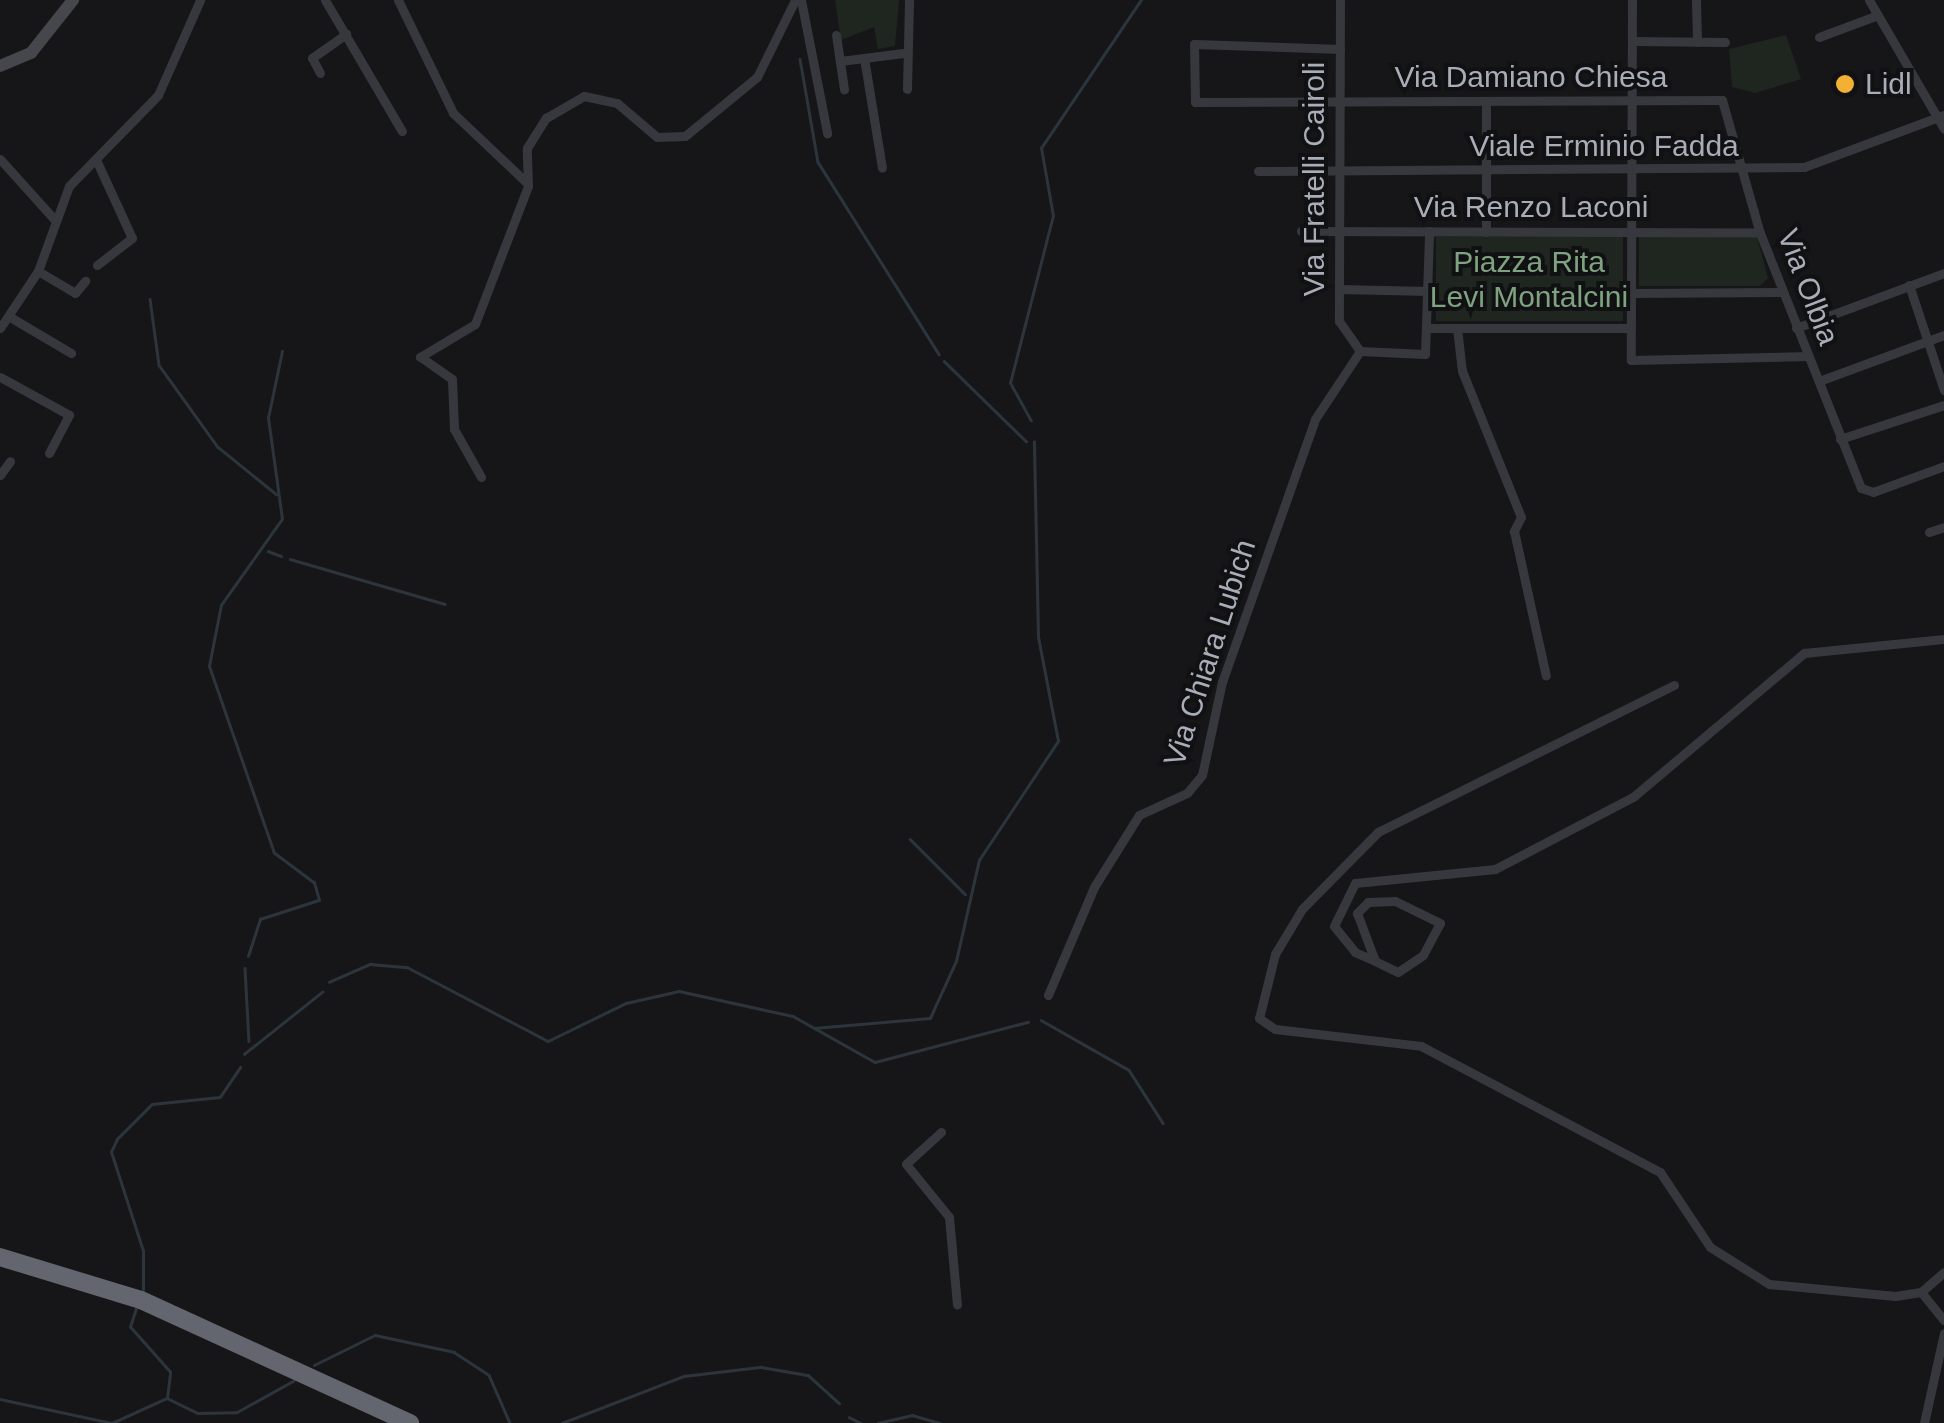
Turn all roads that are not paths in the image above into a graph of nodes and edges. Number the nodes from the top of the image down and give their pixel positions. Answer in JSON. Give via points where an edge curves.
{"nodes":[{"id":1,"x":73,"y":0,"type":"edge"},
{"id":2,"x":200,"y":0,"type":"edge"},
{"id":3,"x":325,"y":0,"type":"edge"},
{"id":4,"x":398,"y":0,"type":"edge"},
{"id":5,"x":798,"y":0,"type":"edge"},
{"id":6,"x":909,"y":0,"type":"edge"},
{"id":7,"x":1340,"y":0,"type":"edge"},
{"id":8,"x":1632,"y":0,"type":"edge"},
{"id":9,"x":1696,"y":0,"type":"edge"},
{"id":10,"x":1869,"y":0,"type":"edge"},
{"id":11,"x":1878,"y":16,"type":"junction"},
{"id":12,"x":346,"y":34,"type":"junction"},
{"id":13,"x":836,"y":35,"type":"dead end"},
{"id":14,"x":1818,"y":38,"type":"dead end"},
{"id":15,"x":1632,"y":41,"type":"junction"},
{"id":16,"x":1697,"y":42,"type":"junction"},
{"id":17,"x":1724,"y":42,"type":"dead end"},
{"id":18,"x":1340,"y":49,"type":"junction"},
{"id":19,"x":903,"y":53,"type":"junction"},
{"id":20,"x":864,"y":58,"type":"junction"},
{"id":21,"x":840,"y":62,"type":"junction"},
{"id":22,"x":0,"y":66,"type":"edge"},
{"id":23,"x":320,"y":73,"type":"dead end"},
{"id":24,"x":844,"y":89,"type":"dead end"},
{"id":25,"x":907,"y":89,"type":"dead end"},
{"id":26,"x":1722,"y":100,"type":"joint"},
{"id":27,"x":1486,"y":101,"type":"junction"},
{"id":28,"x":1340,"y":102,"type":"junction"},
{"id":29,"x":1632,"y":104,"type":"junction"},
{"id":30,"x":1942,"y":116,"type":"edge"},
{"id":31,"x":1944,"y":128,"type":"edge"},
{"id":32,"x":402,"y":131,"type":"dead end"},
{"id":33,"x":827,"y":134,"type":"dead end"},
{"id":34,"x":0,"y":158,"type":"edge"},
{"id":35,"x":97,"y":162,"type":"junction"},
{"id":36,"x":882,"y":168,"type":"dead end"},
{"id":37,"x":1258,"y":171,"type":"dead end"},
{"id":38,"x":1338,"y":171,"type":"junction"},
{"id":39,"x":1632,"y":171,"type":"junction"},
{"id":40,"x":1487,"y":172,"type":"junction"},
{"id":41,"x":1740,"y":172,"type":"junction"},
{"id":42,"x":528,"y":186,"type":"junction"},
{"id":43,"x":55,"y":220,"type":"junction"},
{"id":44,"x":1301,"y":231,"type":"dead end"},
{"id":45,"x":1339,"y":231,"type":"junction"},
{"id":46,"x":1429,"y":232,"type":"junction"},
{"id":47,"x":1486,"y":232,"type":"junction"},
{"id":48,"x":1632,"y":233,"type":"junction"},
{"id":49,"x":1760,"y":234,"type":"junction"},
{"id":50,"x":97,"y":265,"type":"dead end"},
{"id":51,"x":38,"y":270,"type":"junction"},
{"id":52,"x":1944,"y":273,"type":"edge"},
{"id":53,"x":85,"y":281,"type":"dead end"},
{"id":54,"x":1909,"y":285,"type":"junction"},
{"id":55,"x":1339,"y":290,"type":"junction"},
{"id":56,"x":1430,"y":291,"type":"junction"},
{"id":57,"x":1782,"y":292,"type":"junction"},
{"id":58,"x":1632,"y":293,"type":"junction"},
{"id":59,"x":4,"y":321,"type":"edge"},
{"id":60,"x":1430,"y":328,"type":"junction"},
{"id":61,"x":1457,"y":328,"type":"junction"},
{"id":62,"x":1631,"y":328,"type":"junction"},
{"id":63,"x":1796,"y":328,"type":"junction"},
{"id":64,"x":1944,"y":334,"type":"edge"},
{"id":65,"x":1926,"y":341,"type":"junction"},
{"id":66,"x":1360,"y":351,"type":"junction"},
{"id":67,"x":71,"y":352,"type":"dead end"},
{"id":68,"x":1808,"y":356,"type":"junction"},
{"id":69,"x":0,"y":377,"type":"edge"},
{"id":70,"x":1819,"y":381,"type":"junction"},
{"id":71,"x":1944,"y":390,"type":"edge"},
{"id":72,"x":1944,"y":405,"type":"edge"},
{"id":73,"x":1840,"y":439,"type":"junction"},
{"id":74,"x":49,"y":453,"type":"dead end"},
{"id":75,"x":10,"y":461,"type":"dead end"},
{"id":76,"x":1944,"y":466,"type":"edge"},
{"id":77,"x":0,"y":475,"type":"edge"},
{"id":78,"x":481,"y":477,"type":"dead end"},
{"id":79,"x":1944,"y":527,"type":"edge"},
{"id":80,"x":1928,"y":532,"type":"dead end"},
{"id":81,"x":1944,"y":639,"type":"edge"},
{"id":82,"x":1546,"y":676,"type":"dead end"},
{"id":83,"x":1674,"y":685,"type":"dead end"},
{"id":84,"x":1375,"y":961,"type":"junction"},
{"id":85,"x":1048,"y":994,"type":"dead end"},
{"id":86,"x":941,"y":1132,"type":"dead end"},
{"id":87,"x":0,"y":1257,"type":"edge"},
{"id":88,"x":1944,"y":1272,"type":"edge"},
{"id":89,"x":1921,"y":1292,"type":"junction"},
{"id":90,"x":957,"y":1305,"type":"dead end"},
{"id":91,"x":1944,"y":1320,"type":"edge"},
{"id":92,"x":1944,"y":1333,"type":"edge"},
{"id":93,"x":410,"y":1423,"type":"edge"},
{"id":94,"x":1924,"y":1423,"type":"edge"}],
"edges":[{"from":1,"to":22,"type":"main road","via":[[31,53]]},
{"from":2,"to":35,"type":"street","via":[[158,95]]},
{"from":3,"to":12,"type":"street"},
{"from":4,"to":42,"type":"street","via":[[452,113],[516,163]]},
{"from":5,"to":33,"type":"street"},
{"from":5,"to":42,"type":"street","via":[[770,40],[757,76],[673,140],[616,103],[584,96],[565,104],[527,148]]},
{"from":6,"to":19,"type":"street"},
{"from":7,"to":18,"type":"street","name":"Via Fratelli Cairoli"},
{"from":8,"to":15,"type":"street"},
{"from":9,"to":16,"type":"street"},
{"from":10,"to":11,"type":"street"},
{"from":11,"to":14,"type":"street"},
{"from":11,"to":30,"type":"street"},
{"from":12,"to":23,"type":"street","via":[[312,58]]},
{"from":12,"to":32,"type":"street"},
{"from":13,"to":21,"type":"street"},
{"from":15,"to":16,"type":"street"},
{"from":15,"to":29,"type":"street"},
{"from":16,"to":17,"type":"street"},
{"from":18,"to":28,"type":"street","name":"Via Fratelli Cairoli"},
{"from":18,"to":28,"type":"street","name":"Via Damiano Chiesa","via":[[1194,44],[1195,102]]},
{"from":19,"to":20,"type":"street"},
{"from":19,"to":25,"type":"street"},
{"from":20,"to":21,"type":"street"},
{"from":20,"to":36,"type":"street"},
{"from":21,"to":24,"type":"street"},
{"from":26,"to":29,"type":"street","name":"Via Damiano Chiesa"},
{"from":26,"to":41,"type":"street","name":"Via Olbia"},
{"from":27,"to":28,"type":"street","name":"Via Damiano Chiesa"},
{"from":27,"to":29,"type":"street","name":"Via Damiano Chiesa"},
{"from":27,"to":40,"type":"street"},
{"from":28,"to":38,"type":"street","name":"Via Fratelli Cairoli"},
{"from":29,"to":39,"type":"street"},
{"from":30,"to":31,"type":"street"},
{"from":30,"to":41,"type":"street","name":"Viale Erminio Fadda","via":[[1804,167]]},
{"from":34,"to":43,"type":"street"},
{"from":35,"to":43,"type":"street","via":[[69,186]]},
{"from":35,"to":50,"type":"street","via":[[132,238]]},
{"from":37,"to":38,"type":"street","name":"Viale Erminio Fadda"},
{"from":38,"to":40,"type":"street","name":"Viale Erminio Fadda"},
{"from":38,"to":45,"type":"street","name":"Via Fratelli Cairoli"},
{"from":39,"to":40,"type":"street","name":"Viale Erminio Fadda"},
{"from":39,"to":41,"type":"street","name":"Viale Erminio Fadda"},
{"from":39,"to":48,"type":"street"},
{"from":40,"to":47,"type":"street"},
{"from":41,"to":49,"type":"street","name":"Via Olbia"},
{"from":42,"to":78,"type":"street","via":[[475,324],[420,356],[452,379],[454,429]]},
{"from":43,"to":51,"type":"street"},
{"from":44,"to":45,"type":"street","name":"Via Renzo Laconi"},
{"from":45,"to":46,"type":"street","name":"Via Renzo Laconi"},
{"from":45,"to":55,"type":"street","name":"Via Fratelli Cairoli"},
{"from":46,"to":47,"type":"street","name":"Via Renzo Laconi"},
{"from":46,"to":56,"type":"street"},
{"from":47,"to":48,"type":"street","name":"Via Renzo Laconi"},
{"from":48,"to":49,"type":"street","name":"Via Renzo Laconi"},
{"from":48,"to":58,"type":"street"},
{"from":49,"to":57,"type":"street","name":"Via Olbia"},
{"from":51,"to":53,"type":"street","via":[[76,294]]},
{"from":51,"to":59,"type":"street"},
{"from":52,"to":54,"type":"street"},
{"from":54,"to":63,"type":"street"},
{"from":54,"to":65,"type":"street"},
{"from":55,"to":56,"type":"street"},
{"from":55,"to":66,"type":"street","name":"Via Fratelli Cairoli","via":[[1340,328]]},
{"from":56,"to":60,"type":"street"},
{"from":57,"to":58,"type":"street"},
{"from":57,"to":63,"type":"street","name":"Via Olbia"},
{"from":58,"to":62,"type":"street"},
{"from":59,"to":67,"type":"street"},
{"from":60,"to":61,"type":"street"},
{"from":60,"to":66,"type":"street","via":[[1425,354]]},
{"from":61,"to":62,"type":"street"},
{"from":61,"to":82,"type":"street","via":[[1462,371],[1521,517],[1514,530]]},
{"from":62,"to":68,"type":"street","via":[[1631,360]]},
{"from":63,"to":68,"type":"street","name":"Via Olbia"},
{"from":64,"to":65,"type":"street"},
{"from":65,"to":70,"type":"street"},
{"from":65,"to":71,"type":"street"},
{"from":66,"to":85,"type":"street","name":"Via Chiara Lubich","via":[[1315,419],[1222,682],[1202,775],[1187,794],[1139,815],[1094,887]]},
{"from":68,"to":70,"type":"street","name":"Via Olbia"},
{"from":69,"to":74,"type":"street","via":[[69,414]]},
{"from":70,"to":73,"type":"street","name":"Via Olbia"},
{"from":72,"to":73,"type":"street"},
{"from":73,"to":76,"type":"street","name":"Via Olbia","via":[[1860,488],[1874,492]]},
{"from":75,"to":77,"type":"street"},
{"from":79,"to":80,"type":"street"},
{"from":81,"to":84,"type":"street","via":[[1804,653],[1633,796],[1495,870],[1385,874],[1355,884],[1334,926],[1355,952]]},
{"from":83,"to":89,"type":"street","via":[[1378,832],[1302,909],[1275,954],[1258,1018],[1274,1029],[1408,1041],[1472,1073],[1660,1172],[1710,1247],[1758,1279],[1816,1295]]},
{"from":84,"to":84,"type":"street","via":[[1356,913],[1368,902],[1395,901],[1440,923],[1423,955],[1398,972]]},
{"from":86,"to":90,"type":"street","via":[[906,1164],[949,1217]]},
{"from":87,"to":93,"type":"highway","via":[[141,1300]]},
{"from":88,"to":89,"type":"street"},
{"from":89,"to":91,"type":"street"},
{"from":92,"to":94,"type":"street"}]}
